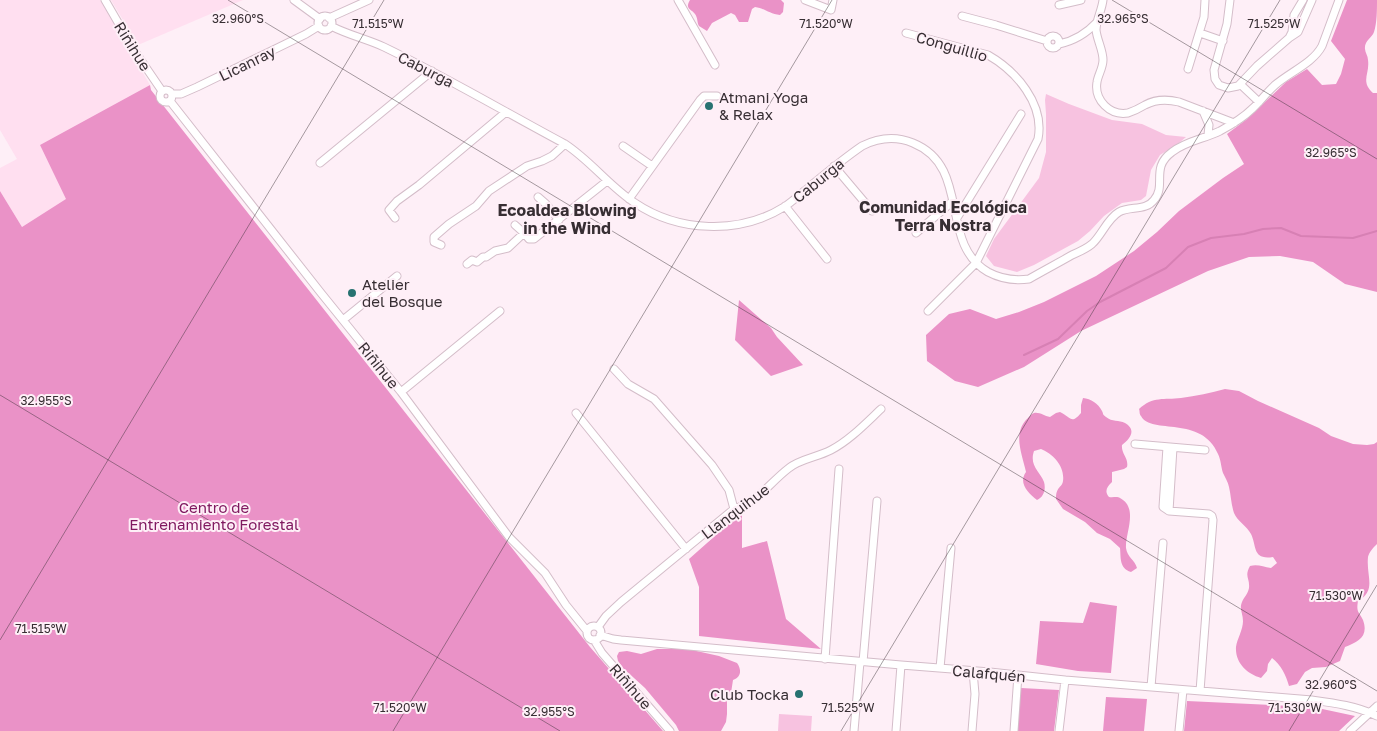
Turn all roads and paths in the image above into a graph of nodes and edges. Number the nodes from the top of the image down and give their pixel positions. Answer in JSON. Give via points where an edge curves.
{"nodes":[{"id":1,"x":105,"y":0,"type":"edge"},
{"id":2,"x":294,"y":0,"type":"edge"},
{"id":3,"x":369,"y":0,"type":"edge"},
{"id":4,"x":678,"y":0,"type":"edge"},
{"id":5,"x":805,"y":0,"type":"edge"},
{"id":6,"x":834,"y":0,"type":"edge"},
{"id":7,"x":1081,"y":0,"type":"edge"},
{"id":8,"x":1104,"y":0,"type":"edge"},
{"id":9,"x":1206,"y":0,"type":"edge"},
{"id":10,"x":1230,"y":0,"type":"edge"},
{"id":11,"x":1303,"y":0,"type":"edge"},
{"id":12,"x":1312,"y":0,"type":"edge"},
{"id":13,"x":1339,"y":0,"type":"edge"},
{"id":14,"x":1060,"y":6,"type":"dead end"},
{"id":15,"x":962,"y":16,"type":"dead end"},
{"id":16,"x":329,"y":18,"type":"junction"},
{"id":17,"x":320,"y":22,"type":"junction"},
{"id":18,"x":1097,"y":22,"type":"junction"},
{"id":19,"x":331,"y":26,"type":"junction"},
{"id":20,"x":906,"y":33,"type":"dead end"},
{"id":21,"x":1200,"y":33,"type":"junction"},
{"id":22,"x":1081,"y":36,"type":"junction"},
{"id":23,"x":1289,"y":38,"type":"junction"},
{"id":24,"x":1224,"y":40,"type":"junction"},
{"id":25,"x":1098,"y":42,"type":"junction"},
{"id":26,"x":715,"y":65,"type":"dead end"},
{"id":27,"x":1188,"y":68,"type":"dead end"},
{"id":28,"x":432,"y":71,"type":"junction"},
{"id":29,"x":1240,"y":84,"type":"junction"},
{"id":30,"x":162,"y":91,"type":"junction"},
{"id":31,"x":717,"y":96,"type":"dead end"},
{"id":32,"x":171,"y":98,"type":"junction"},
{"id":33,"x":1259,"y":102,"type":"junction"},
{"id":34,"x":1203,"y":111,"type":"junction"},
{"id":35,"x":506,"y":112,"type":"junction"},
{"id":36,"x":1021,"y":114,"type":"dead end"},
{"id":37,"x":1234,"y":122,"type":"junction"},
{"id":38,"x":1208,"y":135,"type":"junction"},
{"id":39,"x":565,"y":144,"type":"junction"},
{"id":40,"x":623,"y":146,"type":"dead end"},
{"id":41,"x":320,"y":163,"type":"dead end"},
{"id":42,"x":652,"y":166,"type":"junction"},
{"id":43,"x":834,"y":166,"type":"junction"},
{"id":44,"x":607,"y":181,"type":"junction"},
{"id":45,"x":538,"y":198,"type":"dead end"},
{"id":46,"x":629,"y":199,"type":"junction"},
{"id":47,"x":953,"y":201,"type":"junction"},
{"id":48,"x":785,"y":206,"type":"junction"},
{"id":49,"x":872,"y":211,"type":"dead end"},
{"id":50,"x":395,"y":218,"type":"dead end"},
{"id":51,"x":957,"y":218,"type":"junction"},
{"id":52,"x":559,"y":220,"type":"junction"},
{"id":53,"x":515,"y":225,"type":"dead end"},
{"id":54,"x":524,"y":233,"type":"junction"},
{"id":55,"x":916,"y":233,"type":"dead end"},
{"id":56,"x":440,"y":245,"type":"dead end"},
{"id":57,"x":827,"y":258,"type":"dead end"},
{"id":58,"x":976,"y":263,"type":"junction"},
{"id":59,"x":467,"y":264,"type":"dead end"},
{"id":60,"x":397,"y":276,"type":"dead end"},
{"id":61,"x":500,"y":311,"type":"dead end"},
{"id":62,"x":928,"y":311,"type":"dead end"},
{"id":63,"x":343,"y":320,"type":"junction"},
{"id":64,"x":614,"y":369,"type":"dead end"},
{"id":65,"x":401,"y":392,"type":"junction"},
{"id":66,"x":881,"y":408,"type":"dead end"},
{"id":67,"x":576,"y":412,"type":"dead end"},
{"id":68,"x":1135,"y":444,"type":"dead end"},
{"id":69,"x":1170,"y":447,"type":"junction"},
{"id":70,"x":1206,"y":450,"type":"dead end"},
{"id":71,"x":840,"y":470,"type":"dead end"},
{"id":72,"x":877,"y":501,"type":"dead end"},
{"id":73,"x":734,"y":509,"type":"junction"},
{"id":74,"x":1163,"y":543,"type":"dead end"},
{"id":75,"x":686,"y":548,"type":"junction"},
{"id":76,"x":950,"y":548,"type":"dead end"},
{"id":77,"x":598,"y":627,"type":"junction"},
{"id":78,"x":587,"y":631,"type":"junction"},
{"id":79,"x":600,"y":635,"type":"junction"},
{"id":80,"x":594,"y":640,"type":"junction"},
{"id":81,"x":825,"y":658,"type":"junction"},
{"id":82,"x":861,"y":662,"type":"junction"},
{"id":83,"x":901,"y":665,"type":"junction"},
{"id":84,"x":940,"y":668,"type":"junction"},
{"id":85,"x":973,"y":671,"type":"junction"},
{"id":86,"x":1018,"y":675,"type":"junction"},
{"id":87,"x":1065,"y":680,"type":"junction"},
{"id":88,"x":1151,"y":687,"type":"junction"},
{"id":89,"x":1182,"y":690,"type":"junction"},
{"id":90,"x":1200,"y":691,"type":"junction"},
{"id":91,"x":1377,"y":706,"type":"edge"},
{"id":92,"x":1370,"y":713,"type":"junction"},
{"id":93,"x":1377,"y":716,"type":"edge"},
{"id":94,"x":670,"y":731,"type":"edge"},
{"id":95,"x":854,"y":731,"type":"edge"},
{"id":96,"x":896,"y":731,"type":"edge"},
{"id":97,"x":972,"y":731,"type":"edge"},
{"id":98,"x":1014,"y":731,"type":"edge"},
{"id":99,"x":1059,"y":731,"type":"edge"},
{"id":100,"x":1179,"y":731,"type":"edge"},
{"id":101,"x":1350,"y":731,"type":"edge"}],
"edges":[{"from":1,"to":30,"type":"street","name":"Riñihue"},
{"from":2,"to":17,"type":"street"},
{"from":3,"to":16,"type":"street"},
{"from":4,"to":26,"type":"street"},
{"from":5,"to":6,"type":"street","via":[[831,10]]},
{"from":7,"to":14,"type":"street"},
{"from":8,"to":18,"type":"street"},
{"from":9,"to":21,"type":"street"},
{"from":10,"to":24,"type":"street"},
{"from":11,"to":23,"type":"street","via":[[1294,16]]},
{"from":12,"to":23,"type":"street","via":[[1298,32]]},
{"from":13,"to":33,"type":"street","name":"Caburga","via":[[1318,52],[1274,86]]},
{"from":15,"to":22,"type":"street","via":[[1047,41],[1054,36],[1059,44]]},
{"from":16,"to":17,"type":"street","via":[[323,17]]},
{"from":16,"to":19,"type":"street"},
{"from":17,"to":19,"type":"street","name":"Caburga","via":[[324,30]]},
{"from":17,"to":32,"type":"street","name":"Licanray","via":[[306,34]]},
{"from":18,"to":22,"type":"street"},
{"from":18,"to":25,"type":"street"},
{"from":19,"to":28,"type":"street","name":"Caburga"},
{"from":20,"to":58,"type":"street","name":"Conguillio","via":[[988,55],[1010,71],[1038,113],[1038,139]]},
{"from":21,"to":24,"type":"street"},
{"from":21,"to":27,"type":"street"},
{"from":22,"to":25,"type":"street"},
{"from":23,"to":29,"type":"street"},
{"from":24,"to":29,"type":"street","via":[[1214,70],[1215,80],[1225,88]]},
{"from":25,"to":34,"type":"street","via":[[1103,62],[1097,90],[1108,108],[1125,113],[1165,100]]},
{"from":28,"to":35,"type":"street","name":"Caburga"},
{"from":28,"to":41,"type":"street"},
{"from":29,"to":33,"type":"street"},
{"from":30,"to":32,"type":"street","via":[[170,91]]},
{"from":30,"to":32,"type":"street","name":"Riñihue","via":[[162,101]]},
{"from":31,"to":42,"type":"street","via":[[704,96],[700,100]]},
{"from":32,"to":63,"type":"street","name":"Riñihue"},
{"from":33,"to":37,"type":"street","name":"Caburga"},
{"from":34,"to":37,"type":"street"},
{"from":34,"to":38,"type":"street","via":[[1209,125]]},
{"from":35,"to":39,"type":"street","name":"Caburga"},
{"from":35,"to":50,"type":"street","via":[[398,201],[389,210]]},
{"from":36,"to":51,"type":"street"},
{"from":37,"to":38,"type":"street","name":"Caburga"},
{"from":38,"to":58,"type":"street","name":"Caburga","via":[[1169,154],[1159,169],[1160,186],[1153,202],[1118,213],[1090,246],[1029,279],[1004,278]]},
{"from":39,"to":44,"type":"street","name":"Caburga"},
{"from":39,"to":56,"type":"street","via":[[552,156],[527,166],[488,192],[476,206],[434,237],[434,242]]},
{"from":40,"to":42,"type":"street"},
{"from":42,"to":46,"type":"street"},
{"from":43,"to":47,"type":"street","name":"Caburga","via":[[868,142],[889,138],[903,140],[923,148],[938,162],[945,173]]},
{"from":43,"to":48,"type":"street","name":"Caburga"},
{"from":43,"to":49,"type":"street"},
{"from":44,"to":46,"type":"street","name":"Caburga"},
{"from":44,"to":52,"type":"street"},
{"from":45,"to":52,"type":"street"},
{"from":46,"to":48,"type":"street","name":"Caburga","via":[[668,219],[709,226],[750,222]]},
{"from":47,"to":51,"type":"street","name":"Caburga"},
{"from":47,"to":55,"type":"street"},
{"from":48,"to":57,"type":"street"},
{"from":51,"to":58,"type":"street","name":"Caburga","via":[[963,243]]},
{"from":52,"to":54,"type":"street","via":[[534,239],[529,239]]},
{"from":53,"to":54,"type":"street"},
{"from":54,"to":59,"type":"street","via":[[508,248]]},
{"from":58,"to":62,"type":"street","name":"Conguillio"},
{"from":60,"to":63,"type":"street"},
{"from":61,"to":65,"type":"street"},
{"from":63,"to":65,"type":"street","name":"Riñihue"},
{"from":64,"to":73,"type":"street","via":[[628,384],[654,399],[712,465],[729,490]]},
{"from":65,"to":78,"type":"street","name":"Riñihue","via":[[509,537],[545,574]]},
{"from":66,"to":73,"type":"street","name":"Llanquihue","via":[[833,449],[789,468],[757,498]]},
{"from":67,"to":75,"type":"street"},
{"from":68,"to":69,"type":"street"},
{"from":69,"to":70,"type":"street"},
{"from":69,"to":90,"type":"street","via":[[1169,511],[1208,514],[1213,520]]},
{"from":71,"to":81,"type":"street"},
{"from":72,"to":82,"type":"street"},
{"from":73,"to":75,"type":"street","name":"Llanquihue"},
{"from":74,"to":88,"type":"street"},
{"from":75,"to":77,"type":"street","name":"Llanquihue","via":[[621,602]]},
{"from":76,"to":84,"type":"street"},
{"from":77,"to":78,"type":"street","via":[[591,626]]},
{"from":77,"to":79,"type":"street"},
{"from":78,"to":80,"type":"street","name":"Riñihue","via":[[588,637]]},
{"from":79,"to":80,"type":"street"},
{"from":79,"to":81,"type":"street","name":"Calafquén","via":[[621,640]]},
{"from":80,"to":94,"type":"street","name":"Riñihue"},
{"from":81,"to":82,"type":"street","name":"Calafquén"},
{"from":82,"to":83,"type":"street","name":"Calafquén"},
{"from":82,"to":95,"type":"street"},
{"from":83,"to":84,"type":"street","name":"Calafquén"},
{"from":83,"to":96,"type":"street"},
{"from":84,"to":85,"type":"street","name":"Calafquén"},
{"from":85,"to":86,"type":"street","name":"Calafquén"},
{"from":85,"to":97,"type":"street"},
{"from":86,"to":87,"type":"street","name":"Calafquén"},
{"from":86,"to":98,"type":"street"},
{"from":87,"to":88,"type":"street","name":"Calafquén"},
{"from":87,"to":99,"type":"street"},
{"from":88,"to":89,"type":"street","name":"Calafquén"},
{"from":89,"to":90,"type":"street","name":"Calafquén"},
{"from":89,"to":100,"type":"street"},
{"from":90,"to":92,"type":"street","name":"Calafquén","via":[[1322,701]]},
{"from":91,"to":92,"type":"street"},
{"from":92,"to":93,"type":"street","name":"Calafquén"},
{"from":92,"to":101,"type":"street"}]}
